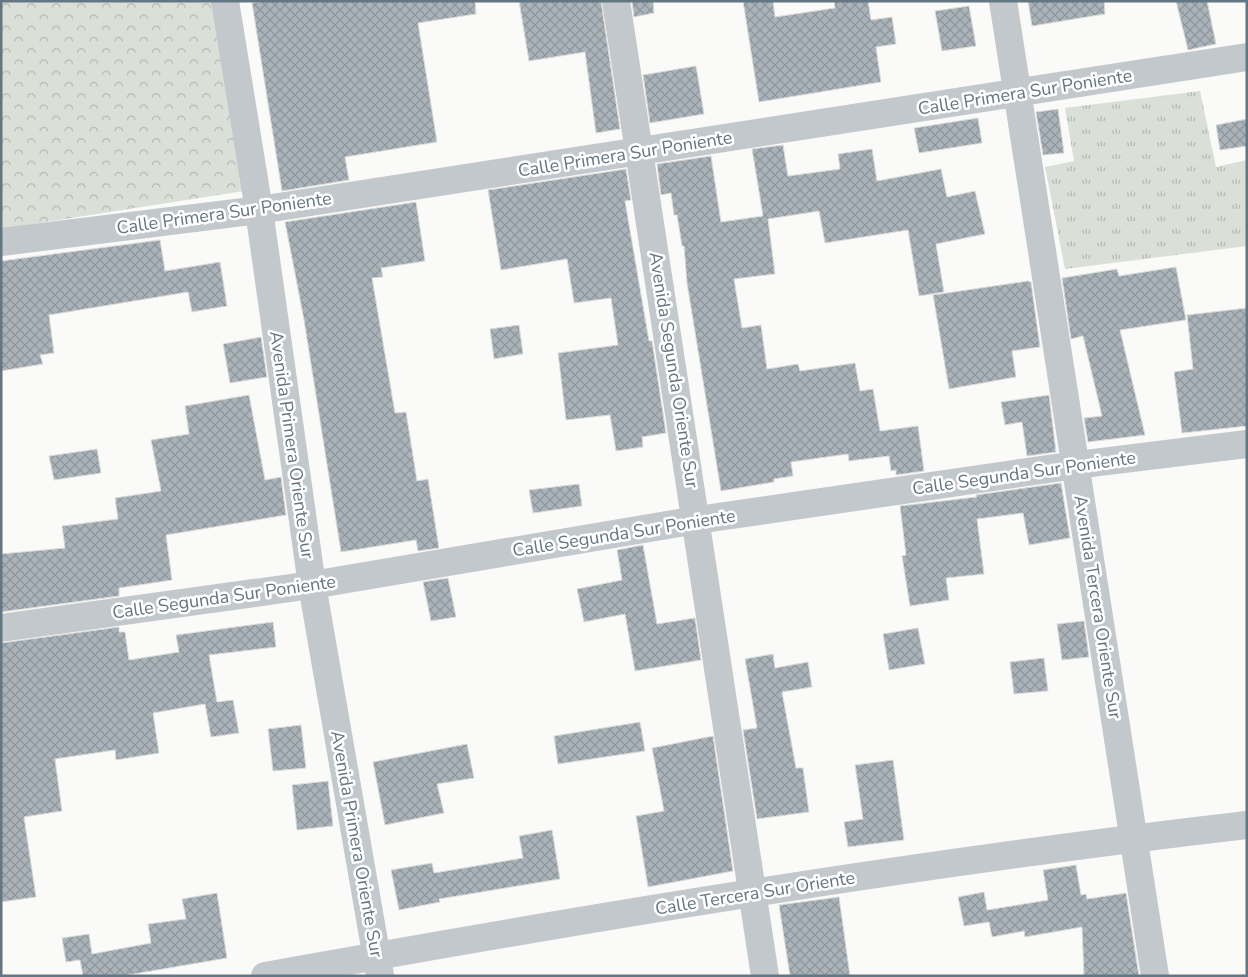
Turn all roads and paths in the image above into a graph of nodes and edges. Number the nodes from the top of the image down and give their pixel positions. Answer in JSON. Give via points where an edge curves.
{"nodes":[{"id":1,"x":225,"y":1,"type":"edge"},
{"id":2,"x":616,"y":1,"type":"edge"},
{"id":3,"x":1003,"y":1,"type":"edge"},
{"id":4,"x":1247,"y":57,"type":"edge"},
{"id":5,"x":1016,"y":94,"type":"junction"},
{"id":6,"x":640,"y":151,"type":"junction"},
{"id":7,"x":259,"y":210,"type":"junction"},
{"id":8,"x":1,"y":242,"type":"edge"},
{"id":9,"x":1247,"y":444,"type":"edge"},
{"id":10,"x":1076,"y":465,"type":"junction"},
{"id":11,"x":697,"y":520,"type":"junction"},
{"id":12,"x":312,"y":585,"type":"junction"},
{"id":13,"x":1,"y":628,"type":"edge"},
{"id":14,"x":1247,"y":825,"type":"edge"},
{"id":15,"x":1134,"y":838,"type":"junction"},
{"id":16,"x":754,"y":892,"type":"junction"},
{"id":17,"x":378,"y":966,"type":"edge"},
{"id":18,"x":265,"y":976,"type":"edge"},
{"id":19,"x":766,"y":976,"type":"edge"},
{"id":20,"x":1156,"y":976,"type":"edge"}],
"edges":[{"from":1,"to":7,"type":"street","name":"Avenida Primera Oriente Sur"},
{"from":2,"to":6,"type":"street","name":"Avenida Segunda Oriente Sur"},
{"from":3,"to":5,"type":"street","name":"Avenida Tercera Oriente Sur"},
{"from":4,"to":5,"type":"street","name":"Calle Primera Sur Poniente"},
{"from":5,"to":6,"type":"street","name":"Calle Primera Sur Poniente"},
{"from":5,"to":10,"type":"street","name":"Avenida Tercera Oriente Sur"},
{"from":6,"to":7,"type":"street","name":"Calle Primera Sur Poniente"},
{"from":6,"to":11,"type":"street","name":"Avenida Segunda Oriente Sur"},
{"from":7,"to":8,"type":"street","name":"Calle Primera Sur Poniente"},
{"from":7,"to":12,"type":"street","name":"Avenida Primera Oriente Sur"},
{"from":9,"to":10,"type":"street","name":"Calle Segunda Sur Poniente"},
{"from":10,"to":11,"type":"street","name":"Calle Segunda Sur Poniente"},
{"from":10,"to":15,"type":"street","name":"Avenida Tercera Oriente Sur"},
{"from":11,"to":12,"type":"street","name":"Calle Segunda Sur Poniente"},
{"from":11,"to":16,"type":"street","name":"Avenida Segunda Oriente Sur"},
{"from":12,"to":13,"type":"street","name":"Calle Segunda Sur Poniente"},
{"from":12,"to":17,"type":"street","name":"Avenida Primera Oriente Sur"},
{"from":14,"to":15,"type":"street","name":"Calle Tercera Sur Oriente"},
{"from":15,"to":16,"type":"street","name":"Calle Tercera Sur Oriente"},
{"from":15,"to":20,"type":"street","name":"Avenida Tercera Oriente Sur"},
{"from":16,"to":17,"type":"street","name":"Calle Tercera Sur Oriente"},
{"from":16,"to":19,"type":"street","name":"Avenida Segunda Oriente Sur"},
{"from":17,"to":18,"type":"street","name":"Calle Tercera Sur Oriente"}]}
